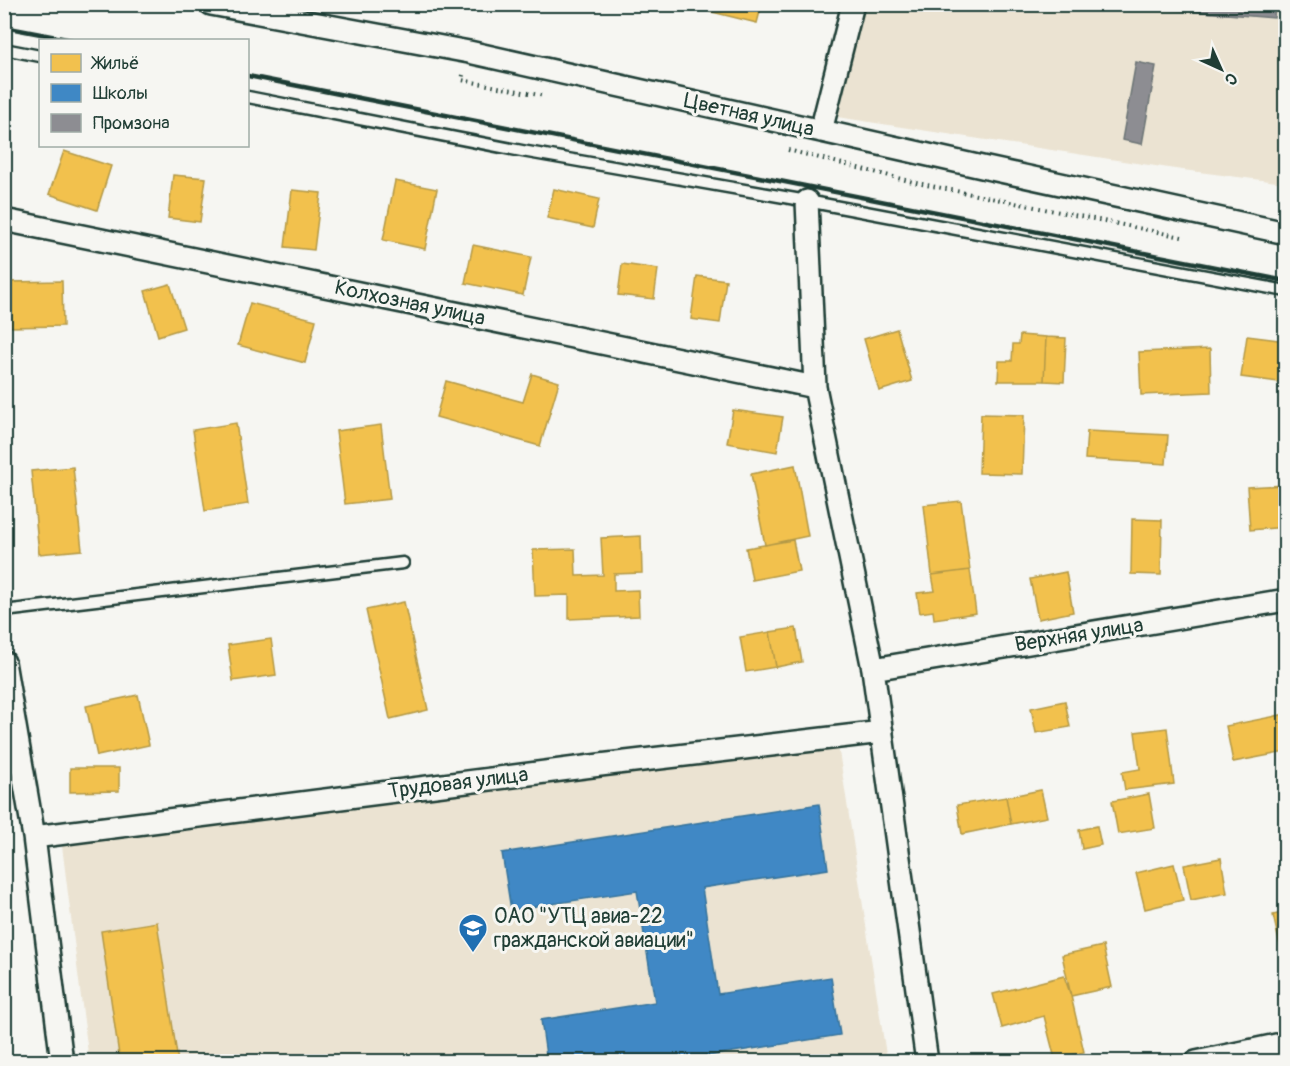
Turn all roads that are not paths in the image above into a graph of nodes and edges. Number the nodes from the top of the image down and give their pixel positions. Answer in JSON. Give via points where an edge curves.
{"nodes":[{"id":1,"x":211,"y":4,"type":"edge"},
{"id":2,"x":854,"y":4,"type":"edge"},
{"id":3,"x":4,"y":49,"type":"edge"},
{"id":4,"x":39,"y":56,"type":"edge"},
{"id":5,"x":249,"y":97,"type":"edge"},
{"id":6,"x":821,"y":131,"type":"junction"},
{"id":7,"x":807,"y":201,"type":"junction"},
{"id":8,"x":4,"y":220,"type":"edge"},
{"id":9,"x":1286,"y":233,"type":"edge"},
{"id":10,"x":1286,"y":291,"type":"edge"},
{"id":11,"x":815,"y":387,"type":"junction"},
{"id":12,"x":403,"y":562,"type":"dead end"},
{"id":13,"x":1286,"y":600,"type":"edge"},
{"id":14,"x":4,"y":611,"type":"edge"},
{"id":15,"x":5,"y":663,"type":"edge"},
{"id":16,"x":873,"y":669,"type":"junction"},
{"id":17,"x":882,"y":732,"type":"junction"},
{"id":18,"x":34,"y":837,"type":"junction"},
{"id":19,"x":1286,"y":1042,"type":"edge"},
{"id":20,"x":62,"y":1062,"type":"edge"},
{"id":21,"x":927,"y":1062,"type":"edge"},
{"id":22,"x":1196,"y":1062,"type":"edge"}],
"edges":[{"from":1,"to":6,"type":"street","name":"Цветная улица","via":[[469,52]]},
{"from":2,"to":6,"type":"street"},
{"from":3,"to":4,"type":"lane"},
{"from":5,"to":7,"type":"lane"},
{"from":6,"to":9,"type":"street","name":"Цветная улица"},
{"from":7,"to":10,"type":"lane"},
{"from":7,"to":11,"type":"street"},
{"from":8,"to":11,"type":"street","name":"Колхозная улица"},
{"from":11,"to":16,"type":"street"},
{"from":12,"to":14,"type":"lane"},
{"from":13,"to":16,"type":"street","name":"Верхняя улица"},
{"from":15,"to":18,"type":"street"},
{"from":16,"to":17,"type":"street"},
{"from":17,"to":18,"type":"street","name":"Трудовая улица"},
{"from":17,"to":21,"type":"street"},
{"from":18,"to":20,"type":"street"},
{"from":19,"to":22,"type":"street"}]}
